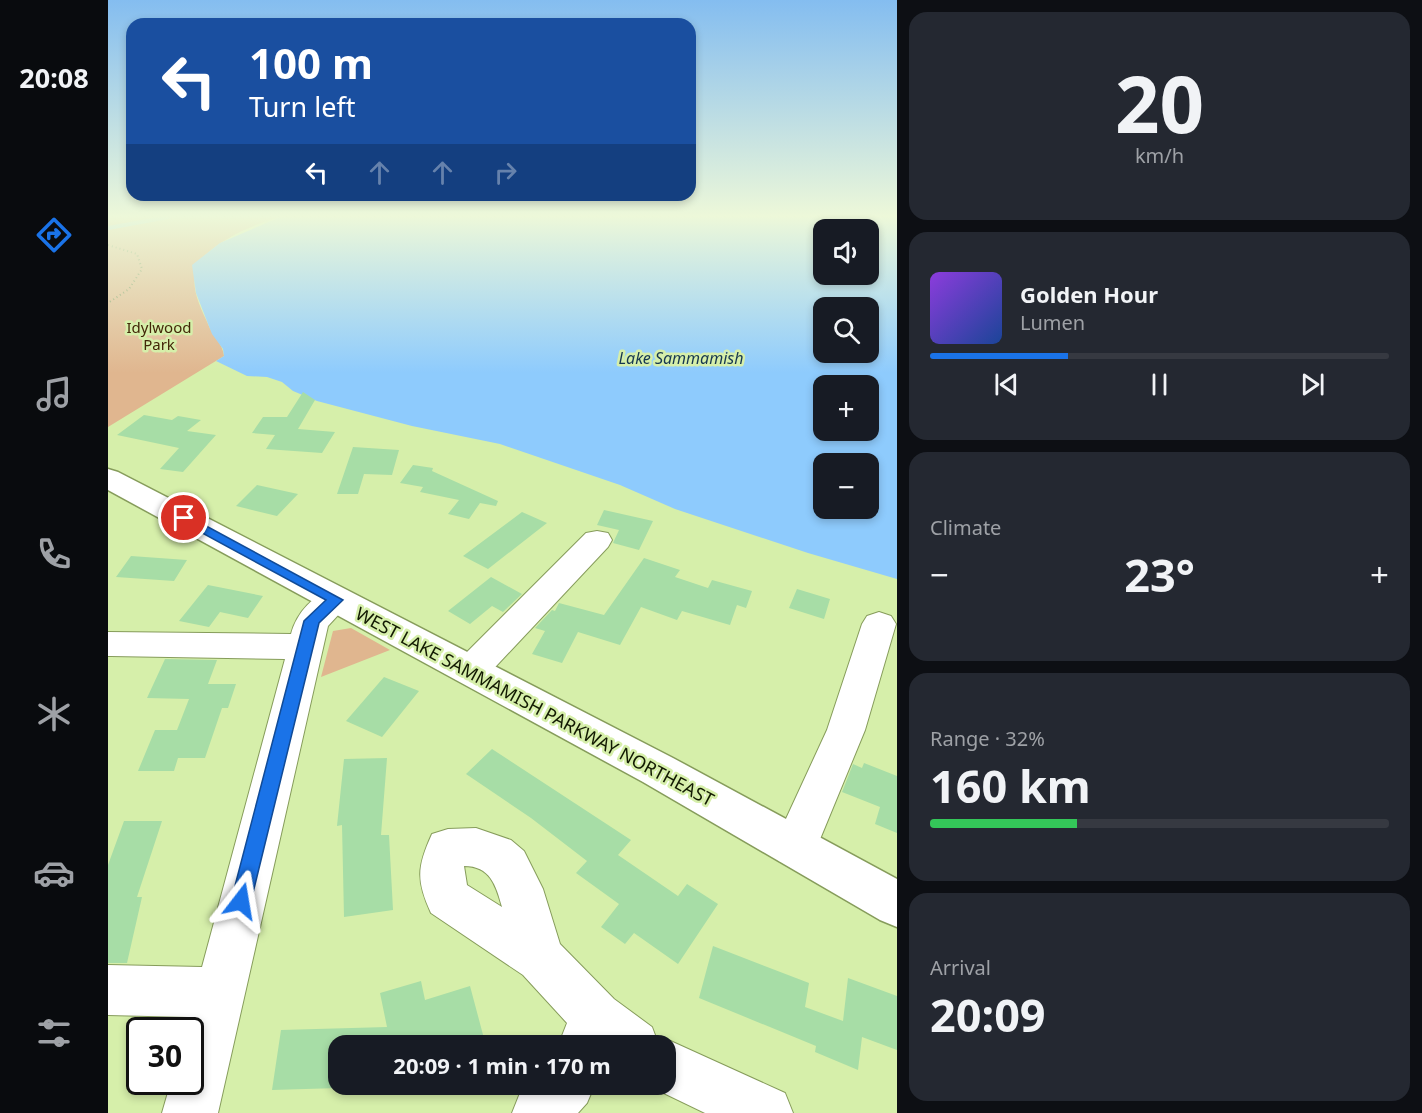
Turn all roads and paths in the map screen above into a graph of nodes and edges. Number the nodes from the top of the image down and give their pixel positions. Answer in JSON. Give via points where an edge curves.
{"nodes":[{"id":1,"x":141,"y":269,"type":"edge"},
{"id":2,"x":108,"y":303,"type":"edge"},
{"id":3,"x":108,"y":478,"type":"edge"},
{"id":4,"x":597,"y":540,"type":"dead end"},
{"id":5,"x":336,"y":600,"type":"junction"},
{"id":6,"x":879,"y":624,"type":"dead end"},
{"id":7,"x":111,"y":644,"type":"dead end"},
{"id":8,"x":304,"y":647,"type":"junction"},
{"id":9,"x":471,"y":670,"type":"junction"},
{"id":10,"x":795,"y":847,"type":"junction"},
{"id":11,"x":897,"y":904,"type":"edge"},
{"id":12,"x":540,"y":958,"type":"dead end"},
{"id":13,"x":108,"y":990,"type":"edge"},
{"id":14,"x":218,"y":993,"type":"junction"},
{"id":15,"x":603,"y":1035,"type":"edge"},
{"id":16,"x":676,"y":1071,"type":"edge"},
{"id":17,"x":557,"y":1095,"type":"edge"},
{"id":18,"x":190,"y":1113,"type":"edge"},
{"id":19,"x":540,"y":1113,"type":"edge"},
{"id":20,"x":765,"y":1113,"type":"edge"}],
"edges":[{"from":1,"to":2,"type":"path","via":[[133,286]]},
{"from":3,"to":5,"type":"main road","name":"WEST LAKE SAMMAMISH PARKWAY NORTHEAST"},
{"from":4,"to":9,"type":"street"},
{"from":5,"to":8,"type":"street","via":[[312,621]]},
{"from":5,"to":9,"type":"main road","name":"WEST LAKE SAMMAMISH PARKWAY NORTHEAST"},
{"from":6,"to":10,"type":"street","via":[[846,730]]},
{"from":7,"to":8,"type":"street"},
{"from":8,"to":14,"type":"street"},
{"from":9,"to":10,"type":"main road","name":"WEST LAKE SAMMAMISH PARKWAY NORTHEAST"},
{"from":10,"to":11,"type":"main road","name":"WEST LAKE SAMMAMISH PARKWAY NORTHEAST"},
{"from":12,"to":15,"type":"street"},
{"from":13,"to":14,"type":"street"},
{"from":14,"to":18,"type":"street"},
{"from":16,"to":20,"type":"street"},
{"from":17,"to":19,"type":"street"}]}
